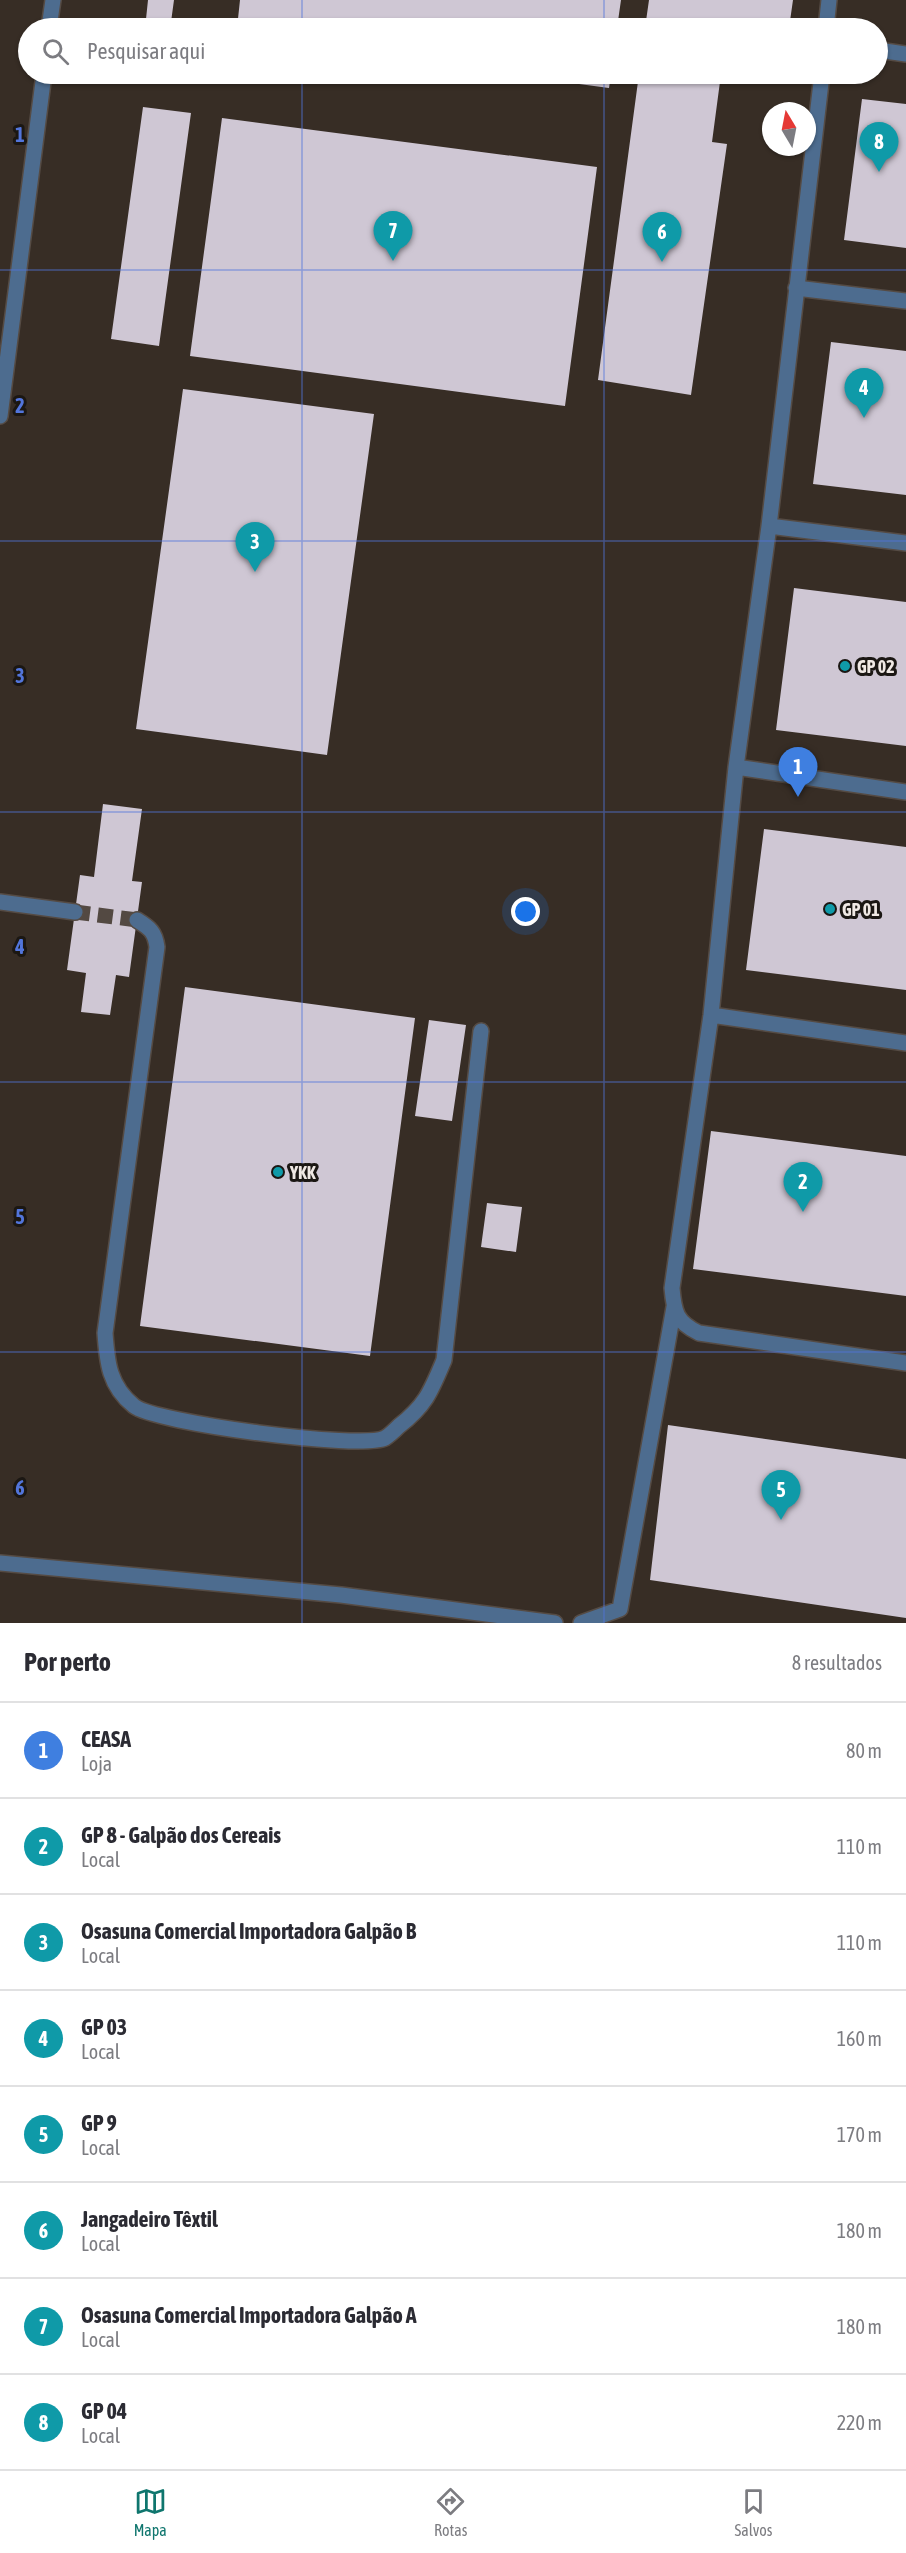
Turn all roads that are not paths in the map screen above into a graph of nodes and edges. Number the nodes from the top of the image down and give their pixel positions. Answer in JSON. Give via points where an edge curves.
{"nodes":[{"id":1,"x":53,"y":0,"type":"edge"},
{"id":2,"x":829,"y":0,"type":"edge"},
{"id":3,"x":50,"y":18,"type":"edge"},
{"id":4,"x":827,"y":18,"type":"edge"},
{"id":5,"x":888,"y":51,"type":"edge"},
{"id":6,"x":906,"y":54,"type":"edge"},
{"id":7,"x":43,"y":84,"type":"edge"},
{"id":8,"x":821,"y":84,"type":"edge"},
{"id":9,"x":796,"y":288,"type":"junction"},
{"id":10,"x":906,"y":301,"type":"edge"},
{"id":11,"x":0,"y":416,"type":"edge"},
{"id":12,"x":769,"y":526,"type":"junction"},
{"id":13,"x":906,"y":543,"type":"edge"},
{"id":14,"x":736,"y":767,"type":"junction"},
{"id":15,"x":906,"y":792,"type":"edge"},
{"id":16,"x":0,"y":902,"type":"edge"},
{"id":17,"x":75,"y":912,"type":"tunnel mouth"},
{"id":18,"x":137,"y":920,"type":"tunnel mouth"},
{"id":19,"x":711,"y":1015,"type":"junction"},
{"id":20,"x":481,"y":1031,"type":"dead end"},
{"id":21,"x":906,"y":1043,"type":"edge"},
{"id":22,"x":674,"y":1307,"type":"junction"},
{"id":23,"x":906,"y":1363,"type":"edge"},
{"id":24,"x":0,"y":1563,"type":"edge"},
{"id":25,"x":555,"y":1623,"type":"edge"},
{"id":26,"x":581,"y":1623,"type":"edge"}],
"edges":[{"from":1,"to":3,"type":"street"},
{"from":2,"to":4,"type":"street"},
{"from":5,"to":6,"type":"street"},
{"from":7,"to":11,"type":"street"},
{"from":8,"to":9,"type":"street"},
{"from":9,"to":10,"type":"street"},
{"from":9,"to":12,"type":"street"},
{"from":12,"to":13,"type":"street"},
{"from":12,"to":14,"type":"street"},
{"from":14,"to":15,"type":"street"},
{"from":14,"to":19,"type":"street"},
{"from":16,"to":17,"type":"street"},
{"from":18,"to":20,"type":"street","via":[[152,929],[157,947],[105,1333],[108,1368],[120,1392],[135,1407],[164,1418],[353,1442],[384,1438],[427,1400],[444,1360]]},
{"from":19,"to":21,"type":"street"},
{"from":19,"to":22,"type":"street","via":[[672,1288]]},
{"from":22,"to":23,"type":"street","via":[[682,1325],[699,1333]]},
{"from":22,"to":26,"type":"street","via":[[620,1610]]},
{"from":24,"to":25,"type":"street","via":[[341,1595]]}]}
